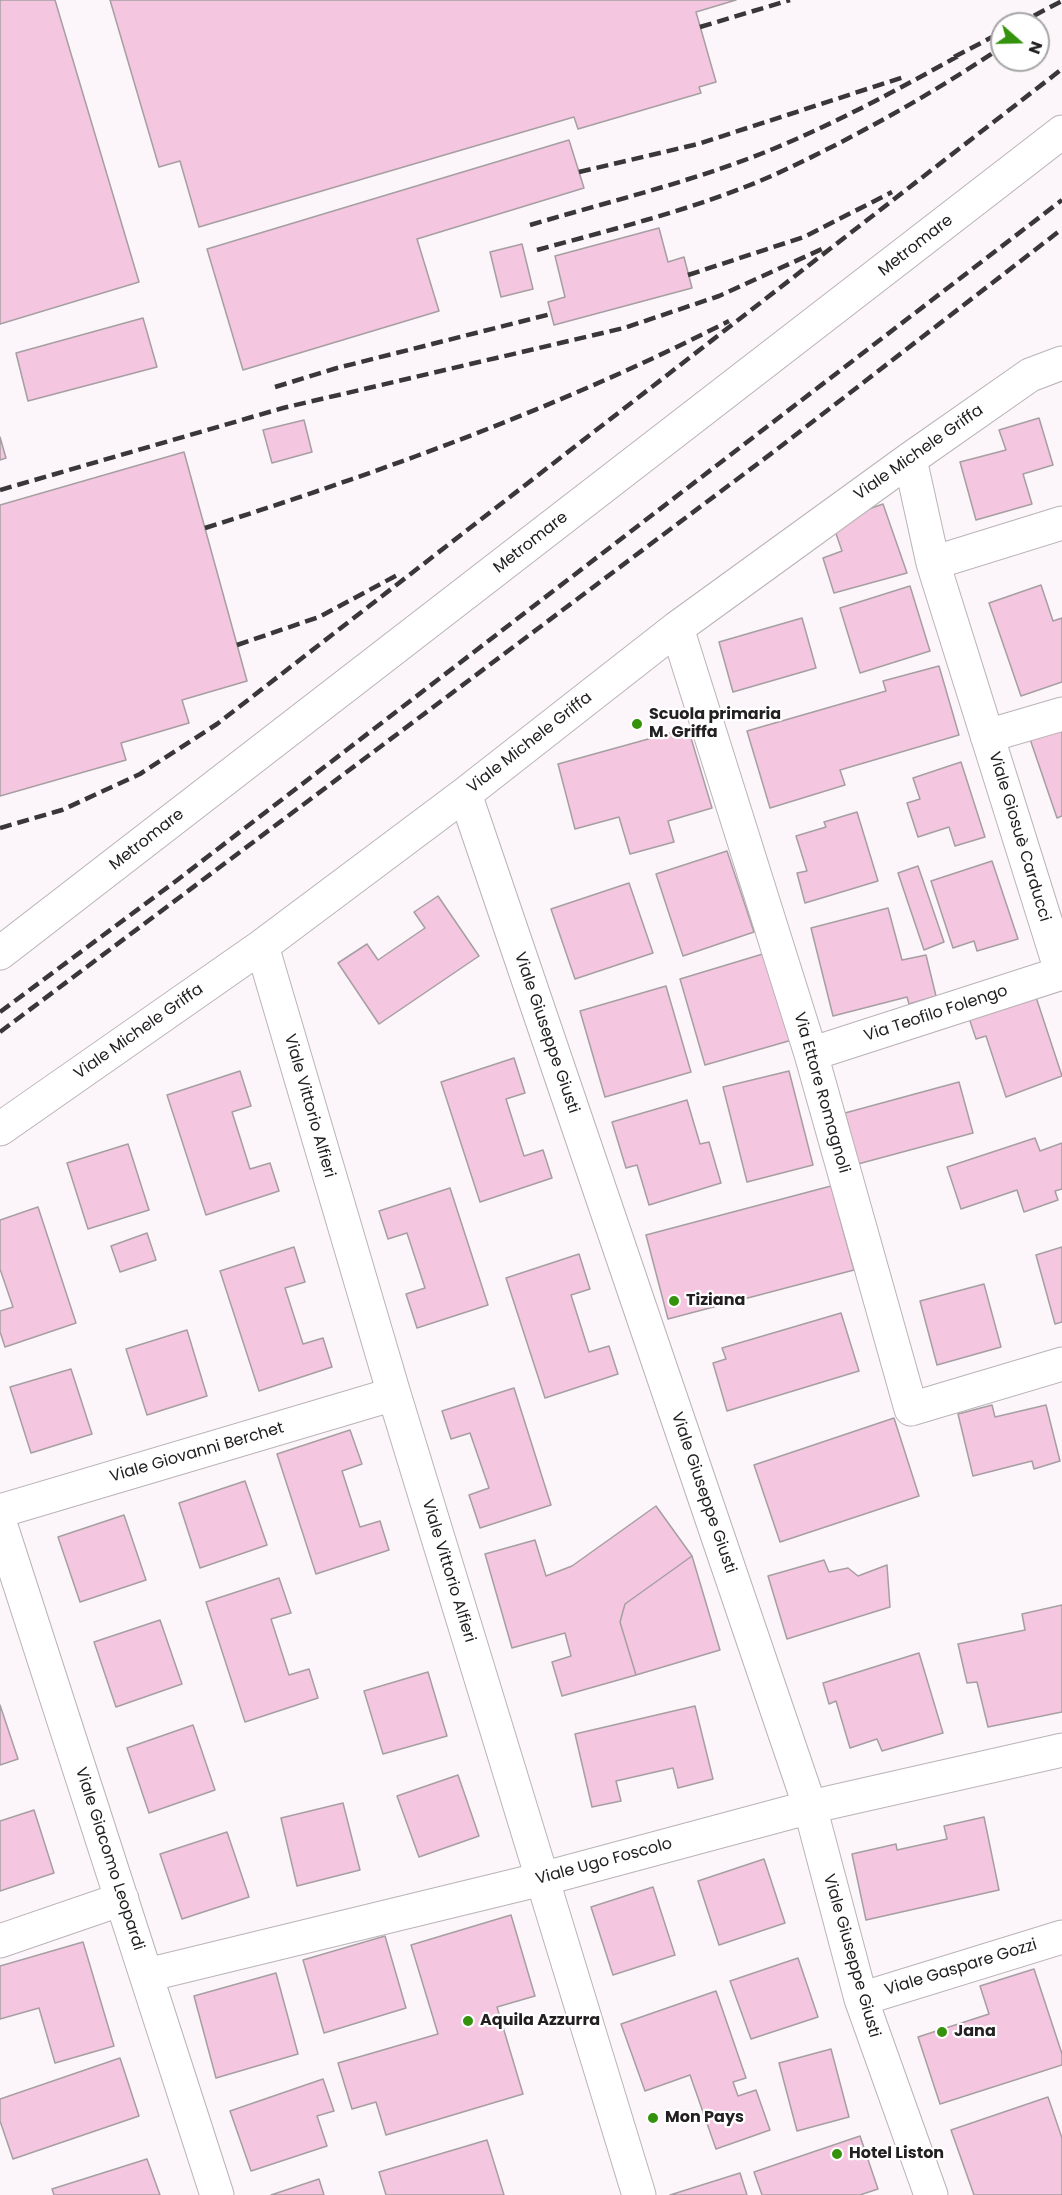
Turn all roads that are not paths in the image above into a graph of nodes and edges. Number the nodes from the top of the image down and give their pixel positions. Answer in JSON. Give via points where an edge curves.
{"nodes":[{"id":1,"x":1062,"y":132,"type":"edge"},
{"id":2,"x":1062,"y":363,"type":"edge"},
{"id":3,"x":910,"y":459,"type":"junction"},
{"id":4,"x":1062,"y":523,"type":"edge"},
{"id":5,"x":933,"y":563,"type":"junction"},
{"id":6,"x":677,"y":628,"type":"junction"},
{"id":7,"x":1062,"y":714,"type":"edge"},
{"id":8,"x":987,"y":736,"type":"junction"},
{"id":9,"x":465,"y":794,"type":"junction"},
{"id":10,"x":262,"y":946,"type":"junction"},
{"id":11,"x":0,"y":953,"type":"edge"},
{"id":12,"x":1062,"y":974,"type":"edge"},
{"id":13,"x":811,"y":1054,"type":"junction"},
{"id":14,"x":0,"y":1129,"type":"edge"},
{"id":15,"x":1062,"y":1364,"type":"edge"},
{"id":16,"x":394,"y":1394,"type":"junction"},
{"id":17,"x":0,"y":1511,"type":"edge"},
{"id":18,"x":0,"y":1523,"type":"edge"},
{"id":19,"x":1062,"y":1750,"type":"edge"},
{"id":20,"x":810,"y":1807,"type":"junction"},
{"id":21,"x":542,"y":1879,"type":"junction"},
{"id":22,"x":122,"y":1899,"type":"junction"},
{"id":23,"x":1062,"y":1937,"type":"edge"},
{"id":24,"x":0,"y":1941,"type":"edge"},
{"id":25,"x":147,"y":1975,"type":"junction"},
{"id":26,"x":861,"y":1999,"type":"junction"},
{"id":27,"x":217,"y":2195,"type":"edge"},
{"id":28,"x":639,"y":2195,"type":"edge"},
{"id":29,"x":931,"y":2195,"type":"edge"}],
"edges":[{"from":1,"to":11,"type":"street","name":"Metromare"},
{"from":2,"to":3,"type":"street","name":"Viale Michele Griffa","via":[[1030,375]]},
{"from":3,"to":5,"type":"street","name":"Viale Giosuè Carducci"},
{"from":3,"to":6,"type":"street","name":"Viale Michele Griffa"},
{"from":4,"to":5,"type":"street"},
{"from":5,"to":8,"type":"street","name":"Viale Giosuè Carducci"},
{"from":6,"to":9,"type":"street","name":"Viale Michele Griffa"},
{"from":6,"to":13,"type":"street","name":"Via Ettore Romagnoli"},
{"from":7,"to":8,"type":"street","name":"Viale Giosuè Carducci"},
{"from":8,"to":12,"type":"street","name":"Viale Giosuè Carducci"},
{"from":9,"to":10,"type":"street","name":"Viale Michele Griffa"},
{"from":9,"to":20,"type":"street","name":"Viale Giuseppe Giusti"},
{"from":10,"to":14,"type":"street","name":"Viale Michele Griffa"},
{"from":10,"to":16,"type":"street","name":"Viale Vittorio Alfieri"},
{"from":12,"to":13,"type":"street","name":"Via Teofilo Folengo"},
{"from":13,"to":15,"type":"street","name":"Via Ettore Romagnoli","via":[[911,1409]]},
{"from":16,"to":17,"type":"street","name":"Viale Giovanni Berchet"},
{"from":16,"to":21,"type":"street","name":"Viale Vittorio Alfieri"},
{"from":18,"to":22,"type":"street","name":"Viale Giacomo Leopardi"},
{"from":19,"to":20,"type":"street","name":"Viale Ugo Foscolo"},
{"from":20,"to":21,"type":"street","name":"Viale Ugo Foscolo"},
{"from":20,"to":26,"type":"street","name":"Viale Giuseppe Giusti"},
{"from":21,"to":25,"type":"street","name":"Viale Ugo Foscolo"},
{"from":21,"to":28,"type":"street","name":"Viale Vittorio Alfieri"},
{"from":22,"to":24,"type":"street"},
{"from":22,"to":25,"type":"street","name":"Viale Giacomo Leopardi"},
{"from":23,"to":26,"type":"street","name":"Viale Gaspare Gozzi"},
{"from":25,"to":27,"type":"street","name":"Viale Giacomo Leopardi"},
{"from":26,"to":29,"type":"street","name":"Viale Giuseppe Giusti"}]}
